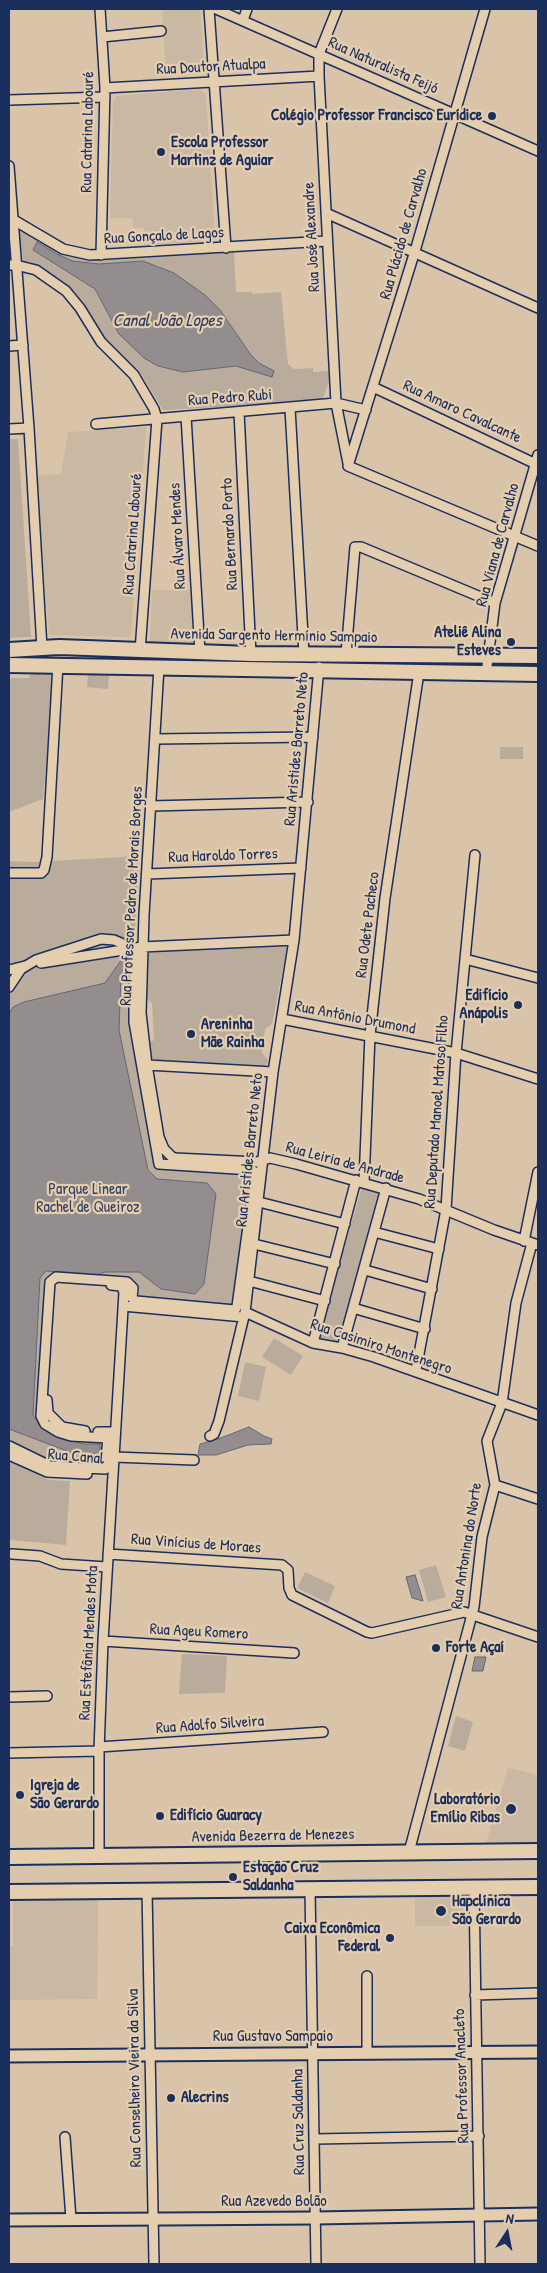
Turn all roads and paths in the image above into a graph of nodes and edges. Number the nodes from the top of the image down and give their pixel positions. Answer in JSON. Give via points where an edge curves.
{"nodes":[{"id":1,"x":100,"y":9,"type":"edge"},
{"id":2,"x":209,"y":9,"type":"edge"},
{"id":3,"x":216,"y":9,"type":"edge"},
{"id":4,"x":247,"y":9,"type":"edge"},
{"id":5,"x":337,"y":9,"type":"edge"},
{"id":6,"x":485,"y":9,"type":"edge"},
{"id":7,"x":243,"y":20,"type":"junction"},
{"id":8,"x":162,"y":31,"type":"dead end"},
{"id":9,"x":102,"y":36,"type":"junction"},
{"id":10,"x":319,"y":54,"type":"junction"},
{"id":11,"x":319,"y":76,"type":"junction"},
{"id":12,"x":213,"y":81,"type":"junction"},
{"id":13,"x":105,"y":92,"type":"junction"},
{"id":14,"x":9,"y":100,"type":"edge"},
{"id":15,"x":455,"y":114,"type":"junction"},
{"id":16,"x":538,"y":151,"type":"edge"},
{"id":17,"x":9,"y":166,"type":"edge"},
{"id":18,"x":326,"y":213,"type":"junction"},
{"id":19,"x":12,"y":219,"type":"junction"},
{"id":20,"x":327,"y":241,"type":"junction"},
{"id":21,"x":226,"y":248,"type":"junction"},
{"id":22,"x":415,"y":251,"type":"junction"},
{"id":23,"x":100,"y":255,"type":"junction"},
{"id":24,"x":13,"y":265,"type":"edge"},
{"id":25,"x":538,"y":308,"type":"edge"},
{"id":26,"x":23,"y":345,"type":"junction"},
{"id":27,"x":9,"y":346,"type":"edge"},
{"id":28,"x":373,"y":387,"type":"junction"},
{"id":29,"x":336,"y":403,"type":"junction"},
{"id":30,"x":290,"y":408,"type":"junction"},
{"id":31,"x":366,"y":410,"type":"junction"},
{"id":32,"x":239,"y":412,"type":"junction"},
{"id":33,"x":186,"y":416,"type":"junction"},
{"id":34,"x":157,"y":419,"type":"junction"},
{"id":35,"x":96,"y":424,"type":"dead end"},
{"id":36,"x":29,"y":428,"type":"junction"},
{"id":37,"x":9,"y":429,"type":"edge"},
{"id":38,"x":538,"y":461,"type":"edge"},
{"id":39,"x":348,"y":466,"type":"junction"},
{"id":40,"x":515,"y":535,"type":"junction"},
{"id":41,"x":538,"y":546,"type":"edge"},
{"id":42,"x":495,"y":603,"type":"junction"},
{"id":43,"x":42,"y":648,"type":"junction"},
{"id":44,"x":9,"y":650,"type":"edge"},
{"id":45,"x":140,"y":651,"type":"junction"},
{"id":46,"x":200,"y":653,"type":"junction"},
{"id":47,"x":251,"y":654,"type":"junction"},
{"id":48,"x":304,"y":654,"type":"junction"},
{"id":49,"x":320,"y":654,"type":"junction"},
{"id":50,"x":346,"y":654,"type":"junction"},
{"id":51,"x":489,"y":655,"type":"junction"},
{"id":52,"x":538,"y":656,"type":"edge"},
{"id":53,"x":58,"y":664,"type":"junction"},
{"id":54,"x":9,"y":665,"type":"edge"},
{"id":55,"x":159,"y":667,"type":"junction"},
{"id":56,"x":319,"y":670,"type":"junction"},
{"id":57,"x":419,"y":672,"type":"junction"},
{"id":58,"x":486,"y":674,"type":"junction"},
{"id":59,"x":538,"y":674,"type":"edge"},
{"id":60,"x":314,"y":737,"type":"junction"},
{"id":61,"x":155,"y":739,"type":"junction"},
{"id":62,"x":308,"y":802,"type":"junction"},
{"id":63,"x":151,"y":806,"type":"junction"},
{"id":64,"x":475,"y":854,"type":"dead end"},
{"id":65,"x":300,"y":868,"type":"junction"},
{"id":66,"x":9,"y":873,"type":"edge"},
{"id":67,"x":147,"y":874,"type":"junction"},
{"id":68,"x":294,"y":940,"type":"junction"},
{"id":69,"x":142,"y":946,"type":"junction"},
{"id":70,"x":131,"y":948,"type":"junction"},
{"id":71,"x":465,"y":959,"type":"junction"},
{"id":72,"x":27,"y":966,"type":"junction"},
{"id":73,"x":9,"y":970,"type":"edge"},
{"id":74,"x":538,"y":978,"type":"edge"},
{"id":75,"x":9,"y":987,"type":"edge"},
{"id":76,"x":282,"y":1019,"type":"junction"},
{"id":77,"x":370,"y":1035,"type":"junction"},
{"id":78,"x":456,"y":1053,"type":"junction"},
{"id":79,"x":148,"y":1065,"type":"junction"},
{"id":80,"x":273,"y":1072,"type":"junction"},
{"id":81,"x":538,"y":1079,"type":"edge"},
{"id":82,"x":168,"y":1153,"type":"joint"},
{"id":83,"x":264,"y":1160,"type":"junction"},
{"id":84,"x":538,"y":1172,"type":"edge"},
{"id":85,"x":360,"y":1181,"type":"junction"},
{"id":86,"x":386,"y":1188,"type":"junction"},
{"id":87,"x":260,"y":1202,"type":"junction"},
{"id":88,"x":446,"y":1209,"type":"junction"},
{"id":89,"x":345,"y":1224,"type":"junction"},
{"id":90,"x":374,"y":1232,"type":"junction"},
{"id":91,"x":531,"y":1243,"type":"edge"},
{"id":92,"x":254,"y":1244,"type":"junction"},
{"id":93,"x":439,"y":1249,"type":"junction"},
{"id":94,"x":335,"y":1264,"type":"junction"},
{"id":95,"x":365,"y":1270,"type":"junction"},
{"id":96,"x":249,"y":1281,"type":"junction"},
{"id":97,"x":432,"y":1288,"type":"junction"},
{"id":98,"x":325,"y":1301,"type":"junction"},
{"id":99,"x":123,"y":1306,"type":"junction"},
{"id":100,"x":353,"y":1308,"type":"junction"},
{"id":101,"x":245,"y":1314,"type":"junction"},
{"id":102,"x":425,"y":1329,"type":"junction"},
{"id":103,"x":313,"y":1343,"type":"junction"},
{"id":104,"x":342,"y":1348,"type":"junction"},
{"id":105,"x":416,"y":1370,"type":"junction"},
{"id":106,"x":502,"y":1402,"type":"junction"},
{"id":107,"x":538,"y":1414,"type":"edge"},
{"id":108,"x":115,"y":1432,"type":"junction"},
{"id":109,"x":210,"y":1436,"type":"dead end"},
{"id":110,"x":9,"y":1446,"type":"edge"},
{"id":111,"x":9,"y":1455,"type":"edge"},
{"id":112,"x":114,"y":1457,"type":"junction"},
{"id":113,"x":194,"y":1460,"type":"dead end"},
{"id":114,"x":113,"y":1475,"type":"junction"},
{"id":115,"x":495,"y":1485,"type":"junction"},
{"id":116,"x":538,"y":1499,"type":"edge"},
{"id":117,"x":12,"y":1554,"type":"dead end"},
{"id":118,"x":108,"y":1554,"type":"junction"},
{"id":119,"x":107,"y":1567,"type":"junction"},
{"id":120,"x":472,"y":1614,"type":"junction"},
{"id":121,"x":538,"y":1637,"type":"edge"},
{"id":122,"x":103,"y":1641,"type":"junction"},
{"id":123,"x":294,"y":1652,"type":"dead end"},
{"id":124,"x":47,"y":1696,"type":"dead end"},
{"id":125,"x":9,"y":1697,"type":"edge"},
{"id":126,"x":323,"y":1732,"type":"dead end"},
{"id":127,"x":99,"y":1749,"type":"junction"},
{"id":128,"x":9,"y":1753,"type":"edge"},
{"id":129,"x":538,"y":1851,"type":"edge"},
{"id":130,"x":409,"y":1852,"type":"junction"},
{"id":131,"x":98,"y":1856,"type":"junction"},
{"id":132,"x":9,"y":1857,"type":"edge"},
{"id":133,"x":474,"y":1887,"type":"junction"},
{"id":134,"x":538,"y":1887,"type":"edge"},
{"id":135,"x":310,"y":1888,"type":"junction"},
{"id":136,"x":146,"y":1890,"type":"junction"},
{"id":137,"x":9,"y":1892,"type":"edge"},
{"id":138,"x":367,"y":1976,"type":"dead end"},
{"id":139,"x":538,"y":1993,"type":"edge"},
{"id":140,"x":475,"y":1995,"type":"junction"},
{"id":141,"x":475,"y":2052,"type":"junction"},
{"id":142,"x":538,"y":2052,"type":"edge"},
{"id":143,"x":367,"y":2053,"type":"junction"},
{"id":144,"x":149,"y":2054,"type":"junction"},
{"id":145,"x":312,"y":2054,"type":"junction"},
{"id":146,"x":9,"y":2056,"type":"edge"},
{"id":147,"x":479,"y":2136,"type":"junction"},
{"id":148,"x":65,"y":2137,"type":"dead end"},
{"id":149,"x":315,"y":2139,"type":"junction"},
{"id":150,"x":538,"y":2214,"type":"edge"},
{"id":151,"x":480,"y":2216,"type":"junction"},
{"id":152,"x":154,"y":2218,"type":"junction"},
{"id":153,"x":315,"y":2218,"type":"junction"},
{"id":154,"x":71,"y":2219,"type":"junction"},
{"id":155,"x":9,"y":2220,"type":"edge"},
{"id":156,"x":154,"y":2264,"type":"edge"},
{"id":157,"x":316,"y":2264,"type":"edge"},
{"id":158,"x":480,"y":2264,"type":"edge"}],
"edges":[{"from":1,"to":9,"type":"street","name":"Rua Catarina Labouré"},
{"from":2,"to":12,"type":"street"},
{"from":3,"to":7,"type":"street","name":"Rua Naturalista Feijó"},
{"from":4,"to":7,"type":"street"},
{"from":5,"to":10,"type":"street","name":"Rua José Alexandre"},
{"from":6,"to":15,"type":"street","name":"Rua Plácido de Carvalho"},
{"from":7,"to":10,"type":"street","name":"Rua Naturalista Feijó"},
{"from":8,"to":9,"type":"street"},
{"from":9,"to":13,"type":"street","name":"Rua Catarina Labouré"},
{"from":10,"to":11,"type":"street","name":"Rua José Alexandre"},
{"from":10,"to":15,"type":"street","name":"Rua Naturalista Feijó"},
{"from":11,"to":12,"type":"street","name":"Rua Doutor Atualpa"},
{"from":11,"to":18,"type":"street","name":"Rua José Alexandre"},
{"from":12,"to":13,"type":"street","name":"Rua Doutor Atualpa"},
{"from":12,"to":21,"type":"street"},
{"from":13,"to":14,"type":"street","name":"Rua Doutor Atualpa"},
{"from":13,"to":23,"type":"street","name":"Rua Catarina Labouré"},
{"from":15,"to":16,"type":"street","name":"Rua Naturalista Feijó"},
{"from":15,"to":22,"type":"street","name":"Rua Plácido de Carvalho"},
{"from":17,"to":19,"type":"street"},
{"from":18,"to":20,"type":"street","name":"Rua José Alexandre"},
{"from":18,"to":22,"type":"street"},
{"from":19,"to":23,"type":"street","name":"Rua Gonçalo de Lagos","via":[[63,249],[83,255]]},
{"from":19,"to":24,"type":"street"},
{"from":20,"to":21,"type":"street","name":"Rua Gonçalo de Lagos"},
{"from":20,"to":29,"type":"street","name":"Rua José Alexandre"},
{"from":21,"to":23,"type":"street","name":"Rua Gonçalo de Lagos"},
{"from":22,"to":25,"type":"street"},
{"from":22,"to":28,"type":"street","name":"Rua Plácido de Carvalho"},
{"from":24,"to":26,"type":"street"},
{"from":24,"to":34,"type":"street","via":[[36,270],[66,291],[102,342],[134,375],[150,400]]},
{"from":26,"to":27,"type":"street"},
{"from":26,"to":36,"type":"street"},
{"from":28,"to":31,"type":"street","name":"Rua Plácido de Carvalho"},
{"from":28,"to":38,"type":"street","name":"Rua Amaro Cavalcante"},
{"from":29,"to":30,"type":"street","name":"Rua Pedro Rubi"},
{"from":29,"to":31,"type":"street","name":"Rua Pedro Rubi"},
{"from":29,"to":39,"type":"street","name":"Rua José Alexandre"},
{"from":30,"to":32,"type":"street","name":"Rua Pedro Rubi"},
{"from":30,"to":48,"type":"street"},
{"from":31,"to":39,"type":"street","name":"Rua Plácido de Carvalho"},
{"from":32,"to":33,"type":"street","name":"Rua Pedro Rubi"},
{"from":32,"to":47,"type":"street","name":"Rua Bernardo Porto"},
{"from":33,"to":34,"type":"street","name":"Rua Pedro Rubi"},
{"from":33,"to":46,"type":"street","name":"Rua Álvaro Mendes"},
{"from":34,"to":35,"type":"street","name":"Rua Pedro Rubi"},
{"from":34,"to":45,"type":"street","name":"Rua Catarina Labouré"},
{"from":36,"to":37,"type":"street"},
{"from":36,"to":43,"type":"street"},
{"from":38,"to":40,"type":"street","name":"Rua Viana de Carvalho"},
{"from":39,"to":40,"type":"street"},
{"from":40,"to":41,"type":"street"},
{"from":40,"to":42,"type":"street","name":"Rua Viana de Carvalho"},
{"from":42,"to":50,"type":"street","via":[[361,547],[354,548]]},
{"from":42,"to":51,"type":"street","name":"Rua Viana de Carvalho"},
{"from":43,"to":44,"type":"main road","name":"Avenida Sargento Hermínio Sampaio"},
{"from":43,"to":45,"type":"main road","name":"Avenida Sargento Hermínio Sampaio"},
{"from":45,"to":46,"type":"main road","name":"Avenida Sargento Hermínio Sampaio"},
{"from":46,"to":47,"type":"main road","name":"Avenida Sargento Hermínio Sampaio"},
{"from":47,"to":48,"type":"main road","name":"Avenida Sargento Hermínio Sampaio"},
{"from":48,"to":49,"type":"main road","name":"Avenida Sargento Hermínio Sampaio"},
{"from":49,"to":50,"type":"main road","name":"Avenida Sargento Hermínio Sampaio"},
{"from":49,"to":56,"type":"street","name":"Rua Aristides Barreto Neto"},
{"from":50,"to":51,"type":"main road","name":"Avenida Sargento Hermínio Sampaio"},
{"from":51,"to":52,"type":"main road","name":"Avenida Sargento Hermínio Sampaio"},
{"from":51,"to":58,"type":"street","name":"Rua Viana de Carvalho"},
{"from":53,"to":54,"type":"main road","name":"Avenida Sargento Hermínio Sampaio"},
{"from":53,"to":55,"type":"main road","name":"Avenida Sargento Hermínio Sampaio"},
{"from":53,"to":66,"type":"street","via":[[47,858],[41,873]]},
{"from":55,"to":56,"type":"main road","name":"Avenida Sargento Hermínio Sampaio"},
{"from":55,"to":61,"type":"street","name":"Rua Professor Pedro de Morais Borges"},
{"from":56,"to":57,"type":"main road","name":"Avenida Sargento Hermínio Sampaio"},
{"from":56,"to":60,"type":"street","name":"Rua Aristides Barreto Neto"},
{"from":57,"to":58,"type":"main road","name":"Avenida Sargento Hermínio Sampaio"},
{"from":57,"to":77,"type":"street","name":"Rua Odete Pacheco","via":[[385,898]]},
{"from":58,"to":59,"type":"main road","name":"Avenida Sargento Hermínio Sampaio"},
{"from":60,"to":61,"type":"street"},
{"from":60,"to":62,"type":"street","name":"Rua Aristides Barreto Neto"},
{"from":61,"to":63,"type":"street","name":"Rua Professor Pedro de Morais Borges"},
{"from":62,"to":63,"type":"street"},
{"from":62,"to":65,"type":"street","name":"Rua Aristides Barreto Neto"},
{"from":63,"to":67,"type":"street","name":"Rua Professor Pedro de Morais Borges"},
{"from":64,"to":71,"type":"street","name":"Rua Deputado Manoel Matoso Filho"},
{"from":65,"to":67,"type":"street","name":"Rua Haroldo Torres"},
{"from":65,"to":68,"type":"street","name":"Rua Aristides Barreto Neto"},
{"from":67,"to":69,"type":"street","name":"Rua Professor Pedro de Morais Borges"},
{"from":68,"to":69,"type":"street"},
{"from":68,"to":76,"type":"street","name":"Rua Aristides Barreto Neto"},
{"from":69,"to":70,"type":"street"},
{"from":69,"to":79,"type":"street","name":"Rua Professor Pedro de Morais Borges","via":[[141,1013]]},
{"from":70,"to":72,"type":"street"},
{"from":70,"to":72,"type":"street","via":[[114,940],[101,939],[36,960]]},
{"from":70,"to":110,"type":"street","via":[[134,957],[134,1022],[159,1164],[255,1172],[237,1306],[233,1310],[136,1301],[132,1298],[133,1288],[127,1282],[53,1278],[50,1282],[42,1416],[45,1424],[58,1432],[108,1438],[105,1468],[50,1466]]},
{"from":71,"to":74,"type":"street"},
{"from":71,"to":78,"type":"street","name":"Rua Deputado Manoel Matoso Filho"},
{"from":72,"to":73,"type":"street"},
{"from":72,"to":75,"type":"street"},
{"from":76,"to":77,"type":"street","name":"Rua Antônio Drumond"},
{"from":76,"to":80,"type":"street","name":"Rua Aristides Barreto Neto"},
{"from":77,"to":78,"type":"street","name":"Rua Antônio Drumond"},
{"from":77,"to":85,"type":"street","name":"Rua Odete Pacheco"},
{"from":78,"to":81,"type":"street","name":"Rua Antônio Drumond"},
{"from":78,"to":88,"type":"street","name":"Rua Deputado Manoel Matoso Filho"},
{"from":79,"to":80,"type":"street"},
{"from":79,"to":82,"type":"street","name":"Rua Professor Pedro de Morais Borges","via":[[160,1138]]},
{"from":80,"to":83,"type":"street","name":"Rua Aristides Barreto Neto"},
{"from":82,"to":83,"type":"street","name":"Rua Leiria de Andrade","via":[[176,1158]]},
{"from":83,"to":85,"type":"street","name":"Rua Leiria de Andrade","via":[[270,1158]]},
{"from":83,"to":87,"type":"street","name":"Rua Aristides Barreto Neto"},
{"from":84,"to":91,"type":"street","name":"Rua Antonina do Norte"},
{"from":85,"to":86,"type":"street","name":"Rua Leiria de Andrade"},
{"from":85,"to":89,"type":"street","name":"Rua Odete Pacheco"},
{"from":86,"to":88,"type":"street","name":"Rua Leiria de Andrade"},
{"from":86,"to":90,"type":"street"},
{"from":87,"to":89,"type":"street"},
{"from":87,"to":92,"type":"street","name":"Rua Aristides Barreto Neto"},
{"from":88,"to":91,"type":"street","name":"Rua Leiria de Andrade"},
{"from":88,"to":93,"type":"street","name":"Rua Deputado Manoel Matoso Filho"},
{"from":89,"to":94,"type":"street","name":"Rua Odete Pacheco"},
{"from":90,"to":93,"type":"street"},
{"from":90,"to":95,"type":"street"},
{"from":91,"to":106,"type":"street","name":"Rua Antonina do Norte","via":[[516,1303]]},
{"from":92,"to":94,"type":"street"},
{"from":92,"to":96,"type":"street","name":"Rua Aristides Barreto Neto"},
{"from":93,"to":97,"type":"street","name":"Rua Deputado Manoel Matoso Filho"},
{"from":94,"to":98,"type":"street","name":"Rua Odete Pacheco"},
{"from":95,"to":97,"type":"street"},
{"from":95,"to":100,"type":"street"},
{"from":96,"to":98,"type":"street"},
{"from":96,"to":101,"type":"street","name":"Rua Aristides Barreto Neto"},
{"from":97,"to":102,"type":"street","name":"Rua Deputado Manoel Matoso Filho"},
{"from":98,"to":103,"type":"street","name":"Rua Odete Pacheco"},
{"from":99,"to":101,"type":"street","name":"Rua Casimiro Montenegro"},
{"from":99,"to":108,"type":"street","name":"Rua Estefânia Mendes Mota"},
{"from":99,"to":108,"type":"street","name":"Rua Estefânia Mendes Mota","via":[[121,1286],[62,1281],[55,1286],[48,1414],[62,1427]]},
{"from":100,"to":102,"type":"street"},
{"from":100,"to":104,"type":"street"},
{"from":101,"to":103,"type":"street","name":"Rua Casimiro Montenegro"},
{"from":101,"to":109,"type":"street","name":"Rua Aristides Barreto Neto","via":[[219,1421]]},
{"from":102,"to":105,"type":"street","name":"Rua Deputado Manoel Matoso Filho"},
{"from":103,"to":104,"type":"street","name":"Rua Casimiro Montenegro"},
{"from":104,"to":105,"type":"street","name":"Rua Casimiro Montenegro"},
{"from":105,"to":106,"type":"street","name":"Rua Casimiro Montenegro"},
{"from":106,"to":107,"type":"street","name":"Rua Casimiro Montenegro"},
{"from":106,"to":115,"type":"street","name":"Rua Antonina do Norte","via":[[487,1441]]},
{"from":108,"to":112,"type":"street","name":"Rua Estefânia Mendes Mota"},
{"from":111,"to":114,"type":"street","name":"Rua Canal","via":[[53,1473]]},
{"from":112,"to":113,"type":"street","name":"Rua Canal"},
{"from":112,"to":114,"type":"street","name":"Rua Estefânia Mendes Mota"},
{"from":114,"to":118,"type":"street","name":"Rua Estefânia Mendes Mota"},
{"from":115,"to":116,"type":"street"},
{"from":115,"to":120,"type":"street","name":"Rua Antonina do Norte","via":[[482,1537]]},
{"from":117,"to":119,"type":"street","via":[[40,1556],[61,1564]]},
{"from":118,"to":119,"type":"street","name":"Rua Estefânia Mendes Mota"},
{"from":118,"to":120,"type":"street","name":"Rua Vinícius de Moraes","via":[[282,1565],[288,1570],[292,1595],[372,1633],[464,1612]]},
{"from":119,"to":122,"type":"street","name":"Rua Estefânia Mendes Mota"},
{"from":120,"to":121,"type":"street"},
{"from":120,"to":130,"type":"street","name":"Rua Antonina do Norte"},
{"from":122,"to":123,"type":"street","name":"Rua Ageu Romero"},
{"from":122,"to":127,"type":"street","name":"Rua Estefânia Mendes Mota"},
{"from":124,"to":125,"type":"street"},
{"from":126,"to":127,"type":"street","name":"Rua Adolfo Silveira"},
{"from":127,"to":128,"type":"street","name":"Rua Adolfo Silveira"},
{"from":127,"to":131,"type":"street","name":"Rua Estefânia Mendes Mota"},
{"from":129,"to":130,"type":"main road","name":"Avenida Bezerra de Menezes"},
{"from":130,"to":131,"type":"main road","name":"Avenida Bezerra de Menezes"},
{"from":131,"to":132,"type":"main road","name":"Avenida Bezerra de Menezes"},
{"from":133,"to":134,"type":"main road"},
{"from":133,"to":135,"type":"main road"},
{"from":133,"to":140,"type":"street","name":"Rua Professor Anacleto"},
{"from":135,"to":136,"type":"main road"},
{"from":135,"to":145,"type":"street","name":"Rua Cruz Saldanha"},
{"from":136,"to":137,"type":"main road"},
{"from":136,"to":144,"type":"street","name":"Rua Conselheiro Vieira da Silva"},
{"from":138,"to":143,"type":"street"},
{"from":139,"to":140,"type":"street"},
{"from":140,"to":141,"type":"street","name":"Rua Professor Anacleto"},
{"from":141,"to":142,"type":"street","name":"Rua Gustavo Sampaio"},
{"from":141,"to":143,"type":"street","name":"Rua Gustavo Sampaio"},
{"from":141,"to":147,"type":"street","name":"Rua Professor Anacleto"},
{"from":143,"to":145,"type":"street","name":"Rua Gustavo Sampaio"},
{"from":144,"to":145,"type":"street","name":"Rua Gustavo Sampaio"},
{"from":144,"to":146,"type":"street","name":"Rua Gustavo Sampaio"},
{"from":144,"to":152,"type":"street","name":"Rua Conselheiro Vieira da Silva"},
{"from":145,"to":149,"type":"street","name":"Rua Cruz Saldanha"},
{"from":147,"to":149,"type":"street"},
{"from":147,"to":151,"type":"street","name":"Rua Professor Anacleto"},
{"from":148,"to":154,"type":"street"},
{"from":149,"to":153,"type":"street","name":"Rua Cruz Saldanha"},
{"from":150,"to":151,"type":"street","name":"Rua Azevedo Bolão"},
{"from":151,"to":153,"type":"street","name":"Rua Azevedo Bolão"},
{"from":151,"to":158,"type":"street","name":"Rua Professor Anacleto"},
{"from":152,"to":153,"type":"street","name":"Rua Azevedo Bolão"},
{"from":152,"to":154,"type":"street","name":"Rua Azevedo Bolão"},
{"from":152,"to":156,"type":"street","name":"Rua Conselheiro Vieira da Silva"},
{"from":153,"to":157,"type":"street","name":"Rua Cruz Saldanha"},
{"from":154,"to":155,"type":"street","name":"Rua Azevedo Bolão"}]}
